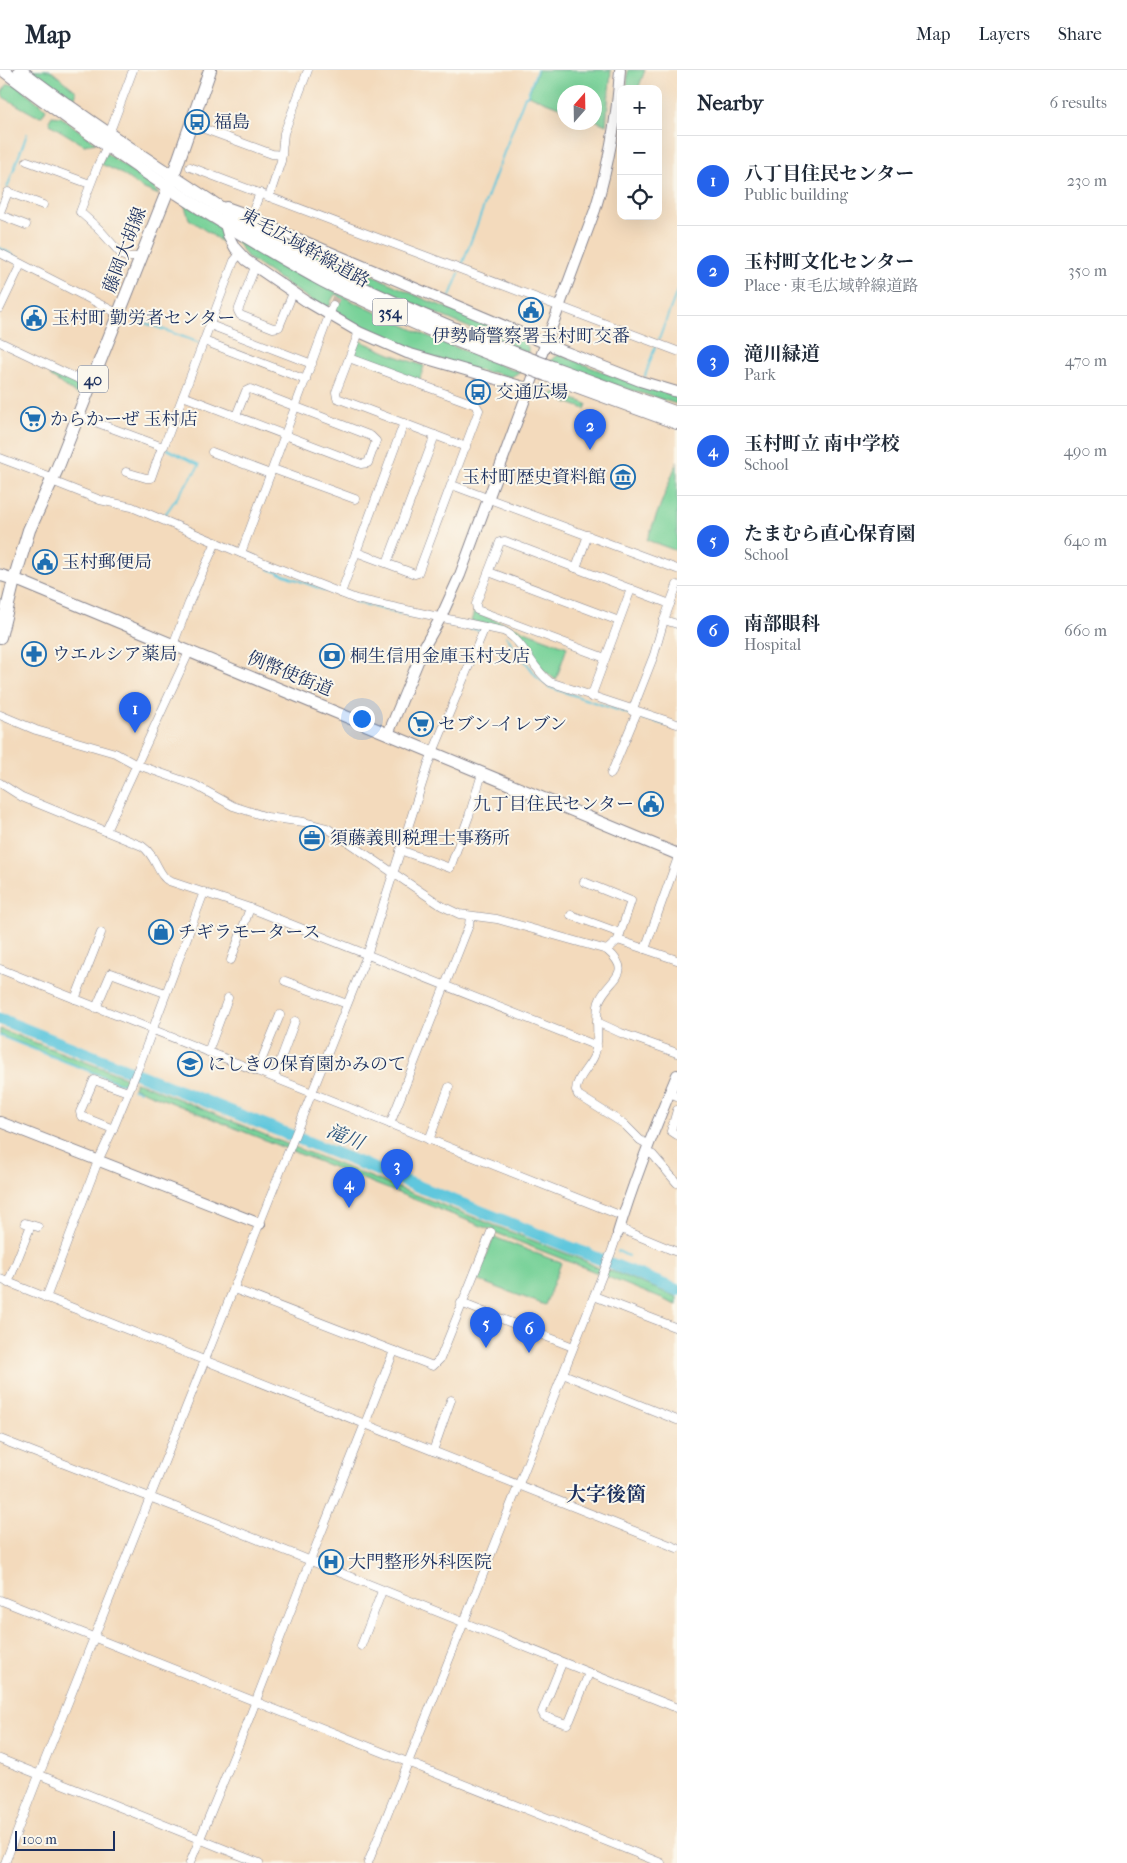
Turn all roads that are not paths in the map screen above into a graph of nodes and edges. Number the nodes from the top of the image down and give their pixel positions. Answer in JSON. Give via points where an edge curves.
{"nodes":[{"id":1,"x":3,"y":70,"type":"edge"},
{"id":2,"x":20,"y":70,"type":"edge"},
{"id":3,"x":133,"y":70,"type":"edge"},
{"id":4,"x":210,"y":70,"type":"edge"},
{"id":5,"x":308,"y":70,"type":"edge"},
{"id":6,"x":620,"y":70,"type":"edge"},
{"id":7,"x":191,"y":124,"type":"junction"},
{"id":8,"x":108,"y":140,"type":"junction"},
{"id":9,"x":282,"y":155,"type":"junction"},
{"id":10,"x":27,"y":161,"type":"dead end"},
{"id":11,"x":190,"y":167,"type":"dead end"},
{"id":12,"x":171,"y":182,"type":"junction"},
{"id":13,"x":90,"y":184,"type":"junction"},
{"id":14,"x":260,"y":193,"type":"junction"},
{"id":15,"x":269,"y":197,"type":"junction"},
{"id":16,"x":2,"y":201,"type":"edge"},
{"id":17,"x":43,"y":205,"type":"dead end"},
{"id":18,"x":215,"y":205,"type":"junction"},
{"id":19,"x":0,"y":214,"type":"edge"},
{"id":20,"x":251,"y":216,"type":"junction"},
{"id":21,"x":225,"y":224,"type":"junction"},
{"id":22,"x":26,"y":225,"type":"dead end"},
{"id":23,"x":0,"y":253,"type":"edge"},
{"id":24,"x":239,"y":254,"type":"junction"},
{"id":25,"x":142,"y":257,"type":"junction"},
{"id":26,"x":21,"y":264,"type":"junction"},
{"id":27,"x":255,"y":267,"type":"junction"},
{"id":28,"x":294,"y":293,"type":"junction"},
{"id":29,"x":558,"y":306,"type":"junction"},
{"id":30,"x":0,"y":308,"type":"edge"},
{"id":31,"x":332,"y":310,"type":"junction"},
{"id":32,"x":119,"y":314,"type":"junction"},
{"id":33,"x":210,"y":325,"type":"junction"},
{"id":34,"x":359,"y":332,"type":"junction"},
{"id":35,"x":204,"y":341,"type":"junction"},
{"id":36,"x":0,"y":342,"type":"edge"},
{"id":37,"x":545,"y":343,"type":"junction"},
{"id":38,"x":677,"y":351,"type":"edge"},
{"id":39,"x":349,"y":358,"type":"junction"},
{"id":40,"x":524,"y":362,"type":"junction"},
{"id":41,"x":312,"y":364,"type":"junction"},
{"id":42,"x":306,"y":380,"type":"junction"},
{"id":43,"x":91,"y":385,"type":"junction"},
{"id":44,"x":528,"y":388,"type":"junction"},
{"id":45,"x":677,"y":392,"type":"edge"},
{"id":46,"x":183,"y":396,"type":"junction"},
{"id":47,"x":641,"y":405,"type":"junction"},
{"id":48,"x":296,"y":407,"type":"junction"},
{"id":49,"x":677,"y":408,"type":"edge"},
{"id":50,"x":677,"y":413,"type":"edge"},
{"id":51,"x":79,"y":416,"type":"junction"},
{"id":52,"x":236,"y":416,"type":"junction"},
{"id":53,"x":677,"y":423,"type":"edge"},
{"id":54,"x":404,"y":424,"type":"junction"},
{"id":55,"x":677,"y":428,"type":"edge"},
{"id":56,"x":286,"y":435,"type":"junction"},
{"id":57,"x":435,"y":435,"type":"junction"},
{"id":58,"x":162,"y":447,"type":"junction"},
{"id":59,"x":466,"y":447,"type":"junction"},
{"id":60,"x":212,"y":452,"type":"dead end"},
{"id":61,"x":0,"y":458,"type":"edge"},
{"id":62,"x":272,"y":471,"type":"junction"},
{"id":63,"x":126,"y":472,"type":"dead end"},
{"id":64,"x":52,"y":480,"type":"junction"},
{"id":65,"x":452,"y":485,"type":"junction"},
{"id":66,"x":488,"y":498,"type":"junction"},
{"id":67,"x":355,"y":500,"type":"dead end"},
{"id":68,"x":588,"y":535,"type":"junction"},
{"id":69,"x":216,"y":542,"type":"junction"},
{"id":70,"x":356,"y":552,"type":"junction"},
{"id":71,"x":241,"y":553,"type":"junction"},
{"id":72,"x":387,"y":563,"type":"junction"},
{"id":73,"x":576,"y":568,"type":"junction"},
{"id":74,"x":677,"y":569,"type":"edge"},
{"id":75,"x":489,"y":572,"type":"junction"},
{"id":76,"x":0,"y":575,"type":"edge"},
{"id":77,"x":14,"y":580,"type":"junction"},
{"id":78,"x":677,"y":585,"type":"edge"},
{"id":79,"x":631,"y":589,"type":"junction"},
{"id":80,"x":341,"y":593,"type":"junction"},
{"id":81,"x":670,"y":604,"type":"junction"},
{"id":82,"x":441,"y":617,"type":"junction"},
{"id":83,"x":664,"y":620,"type":"junction"},
{"id":84,"x":2,"y":621,"type":"edge"},
{"id":85,"x":619,"y":621,"type":"junction"},
{"id":86,"x":677,"y":624,"type":"edge"},
{"id":87,"x":485,"y":627,"type":"junction"},
{"id":88,"x":0,"y":637,"type":"edge"},
{"id":89,"x":172,"y":645,"type":"junction"},
{"id":90,"x":189,"y":652,"type":"junction"},
{"id":91,"x":605,"y":658,"type":"junction"},
{"id":92,"x":591,"y":697,"type":"junction"},
{"id":93,"x":635,"y":711,"type":"junction"},
{"id":94,"x":0,"y":715,"type":"edge"},
{"id":95,"x":677,"y":724,"type":"edge"},
{"id":96,"x":388,"y":734,"type":"junction"},
{"id":97,"x":433,"y":752,"type":"junction"},
{"id":98,"x":135,"y":764,"type":"junction"},
{"id":99,"x":484,"y":774,"type":"junction"},
{"id":100,"x":611,"y":774,"type":"dead end"},
{"id":101,"x":0,"y":783,"type":"edge"},
{"id":102,"x":106,"y":831,"type":"junction"},
{"id":103,"x":400,"y":850,"type":"junction"},
{"id":104,"x":677,"y":854,"type":"edge"},
{"id":105,"x":677,"y":860,"type":"edge"},
{"id":106,"x":393,"y":872,"type":"junction"},
{"id":107,"x":584,"y":882,"type":"dead end"},
{"id":108,"x":204,"y":892,"type":"junction"},
{"id":109,"x":250,"y":908,"type":"junction"},
{"id":110,"x":571,"y":915,"type":"dead end"},
{"id":111,"x":470,"y":916,"type":"junction"},
{"id":112,"x":101,"y":933,"type":"dead end"},
{"id":113,"x":619,"y":936,"type":"junction"},
{"id":114,"x":645,"y":949,"type":"junction"},
{"id":115,"x":607,"y":950,"type":"junction"},
{"id":116,"x":367,"y":955,"type":"junction"},
{"id":117,"x":232,"y":960,"type":"dead end"},
{"id":118,"x":677,"y":960,"type":"edge"},
{"id":119,"x":0,"y":969,"type":"edge"},
{"id":120,"x":285,"y":981,"type":"dead end"},
{"id":121,"x":444,"y":985,"type":"junction"},
{"id":122,"x":165,"y":993,"type":"junction"},
{"id":123,"x":228,"y":998,"type":"dead end"},
{"id":124,"x":75,"y":999,"type":"junction"},
{"id":125,"x":347,"y":1004,"type":"junction"},
{"id":126,"x":96,"y":1008,"type":"junction"},
{"id":127,"x":280,"y":1015,"type":"dead end"},
{"id":128,"x":295,"y":1021,"type":"dead end"},
{"id":129,"x":598,"y":1022,"type":"junction"},
{"id":130,"x":153,"y":1030,"type":"junction"},
{"id":131,"x":597,"y":1046,"type":"junction"},
{"id":132,"x":208,"y":1052,"type":"junction"},
{"id":133,"x":677,"y":1053,"type":"edge"},
{"id":134,"x":257,"y":1071,"type":"junction"},
{"id":135,"x":677,"y":1075,"type":"edge"},
{"id":136,"x":274,"y":1077,"type":"junction"},
{"id":137,"x":449,"y":1087,"type":"dead end"},
{"id":138,"x":128,"y":1092,"type":"junction"},
{"id":139,"x":313,"y":1093,"type":"junction"},
{"id":140,"x":673,"y":1094,"type":"edge"},
{"id":141,"x":677,"y":1110,"type":"edge"},
{"id":142,"x":0,"y":1122,"type":"edge"},
{"id":143,"x":390,"y":1124,"type":"junction"},
{"id":144,"x":114,"y":1129,"type":"junction"},
{"id":145,"x":677,"y":1135,"type":"edge"},
{"id":146,"x":429,"y":1140,"type":"junction"},
{"id":147,"x":648,"y":1148,"type":"junction"},
{"id":148,"x":98,"y":1161,"type":"junction"},
{"id":149,"x":677,"y":1183,"type":"edge"},
{"id":150,"x":622,"y":1216,"type":"junction"},
{"id":151,"x":260,"y":1224,"type":"junction"},
{"id":152,"x":31,"y":1225,"type":"dead end"},
{"id":153,"x":619,"y":1231,"type":"junction"},
{"id":154,"x":491,"y":1232,"type":"dead end"},
{"id":155,"x":677,"y":1252,"type":"edge"},
{"id":156,"x":0,"y":1279,"type":"edge"},
{"id":157,"x":8,"y":1283,"type":"junction"},
{"id":158,"x":234,"y":1289,"type":"junction"},
{"id":159,"x":594,"y":1296,"type":"junction"},
{"id":160,"x":46,"y":1298,"type":"junction"},
{"id":161,"x":461,"y":1303,"type":"junction"},
{"id":162,"x":677,"y":1328,"type":"edge"},
{"id":163,"x":573,"y":1347,"type":"junction"},
{"id":164,"x":394,"y":1351,"type":"junction"},
{"id":165,"x":206,"y":1361,"type":"junction"},
{"id":166,"x":563,"y":1374,"type":"junction"},
{"id":167,"x":452,"y":1400,"type":"dead end"},
{"id":168,"x":677,"y":1420,"type":"edge"},
{"id":169,"x":366,"y":1424,"type":"junction"},
{"id":170,"x":0,"y":1439,"type":"edge"},
{"id":171,"x":433,"y":1451,"type":"junction"},
{"id":172,"x":519,"y":1485,"type":"junction"},
{"id":173,"x":150,"y":1497,"type":"junction"},
{"id":174,"x":677,"y":1539,"type":"edge"},
{"id":175,"x":675,"y":1548,"type":"edge"},
{"id":176,"x":310,"y":1561,"type":"junction"},
{"id":177,"x":382,"y":1591,"type":"junction"},
{"id":178,"x":0,"y":1600,"type":"edge"},
{"id":179,"x":464,"y":1624,"type":"junction"},
{"id":180,"x":95,"y":1637,"type":"junction"},
{"id":181,"x":361,"y":1646,"type":"dead end"},
{"id":182,"x":562,"y":1663,"type":"junction"},
{"id":183,"x":588,"y":1673,"type":"junction"},
{"id":184,"x":256,"y":1701,"type":"junction"},
{"id":185,"x":677,"y":1708,"type":"edge"},
{"id":186,"x":0,"y":1759,"type":"edge"},
{"id":187,"x":408,"y":1762,"type":"junction"},
{"id":188,"x":39,"y":1775,"type":"junction"},
{"id":189,"x":200,"y":1838,"type":"junction"},
{"id":190,"x":5,"y":1863,"type":"edge"},
{"id":191,"x":190,"y":1863,"type":"edge"},
{"id":192,"x":259,"y":1863,"type":"edge"},
{"id":193,"x":368,"y":1863,"type":"edge"},
{"id":194,"x":661,"y":1863,"type":"edge"}],
"edges":[{"from":1,"to":8,"type":"main road","name":"東毛広域幹線道路","number":"354"},
{"from":2,"to":8,"type":"main road","name":"東毛広域幹線道路","number":"354"},
{"from":3,"to":8,"type":"street"},
{"from":4,"to":7,"type":"main road","name":"藤岡大胡線","number":"40"},
{"from":5,"to":9,"type":"street","via":[[284,133]]},
{"from":6,"to":29,"type":"street","via":[[614,130],[600,192]]},
{"from":7,"to":9,"type":"street"},
{"from":7,"to":12,"type":"main road","name":"藤岡大胡線","number":"40"},
{"from":8,"to":12,"type":"main road","name":"東毛広域幹線道路","number":"354"},
{"from":8,"to":13,"type":"street"},
{"from":9,"to":15,"type":"street"},
{"from":10,"to":13,"type":"street"},
{"from":11,"to":14,"type":"street"},
{"from":12,"to":18,"type":"main road","name":"東毛広域幹線道路","number":"354"},
{"from":12,"to":21,"type":"main road","name":"東毛広域幹線道路","number":"354"},
{"from":12,"to":25,"type":"main road","name":"藤岡大胡線","number":"40"},
{"from":13,"to":25,"type":"street","via":[[80,212],[122,255]]},
{"from":14,"to":15,"type":"street"},
{"from":14,"to":20,"type":"street"},
{"from":15,"to":29,"type":"street"},
{"from":16,"to":17,"type":"street","via":[[8,192]]},
{"from":16,"to":19,"type":"street"},
{"from":18,"to":20,"type":"street"},
{"from":18,"to":40,"type":"main road","name":"東毛広域幹線道路","number":"354","via":[[288,249],[369,291]]},
{"from":19,"to":22,"type":"street"},
{"from":20,"to":37,"type":"street","via":[[349,266]]},
{"from":21,"to":24,"type":"street"},
{"from":21,"to":40,"type":"main road","name":"東毛広域幹線道路","number":"354","via":[[324,281],[430,330]]},
{"from":23,"to":26,"type":"street"},
{"from":24,"to":27,"type":"street"},
{"from":24,"to":33,"type":"street"},
{"from":25,"to":32,"type":"main road","name":"藤岡大胡線","number":"40"},
{"from":26,"to":30,"type":"street"},
{"from":26,"to":32,"type":"street"},
{"from":27,"to":28,"type":"street"},
{"from":27,"to":28,"type":"street","via":[[238,311],[240,315],[273,328],[279,327]]},
{"from":28,"to":31,"type":"street"},
{"from":29,"to":37,"type":"street"},
{"from":29,"to":38,"type":"street"},
{"from":31,"to":34,"type":"street"},
{"from":31,"to":41,"type":"street"},
{"from":32,"to":43,"type":"main road","name":"藤岡大胡線","number":"40"},
{"from":33,"to":35,"type":"street"},
{"from":33,"to":41,"type":"street"},
{"from":34,"to":39,"type":"street"},
{"from":34,"to":44,"type":"street","via":[[407,353]]},
{"from":35,"to":42,"type":"street"},
{"from":35,"to":46,"type":"street"},
{"from":36,"to":43,"type":"street"},
{"from":37,"to":44,"type":"street"},
{"from":37,"to":45,"type":"street","via":[[640,381]]},
{"from":39,"to":54,"type":"street","via":[[336,396]]},
{"from":39,"to":59,"type":"street","via":[[478,407]]},
{"from":40,"to":47,"type":"main road","name":"東毛広域幹線道路","number":"354","bridge":true},
{"from":41,"to":42,"type":"street"},
{"from":42,"to":48,"type":"street"},
{"from":43,"to":51,"type":"main road","name":"藤岡大胡線","number":"40"},
{"from":44,"to":66,"type":"street"},
{"from":46,"to":52,"type":"street"},
{"from":46,"to":58,"type":"street"},
{"from":47,"to":49,"type":"main road","number":"354","via":[[656,402]]},
{"from":47,"to":50,"type":"main road","name":"東毛広域幹線道路","number":"354"},
{"from":47,"to":53,"type":"main road","name":"東毛広域幹線道路","number":"354"},
{"from":47,"to":55,"type":"main road","number":"354","via":[[650,417]]},
{"from":48,"to":52,"type":"street","via":[[248,389]]},
{"from":48,"to":56,"type":"street"},
{"from":48,"to":56,"type":"street","via":[[374,437],[376,441],[369,461],[361,464]]},
{"from":51,"to":58,"type":"street"},
{"from":51,"to":64,"type":"main road","name":"藤岡大胡線","number":"40"},
{"from":52,"to":56,"type":"street"},
{"from":54,"to":57,"type":"street"},
{"from":54,"to":70,"type":"street"},
{"from":56,"to":62,"type":"street"},
{"from":57,"to":59,"type":"street"},
{"from":57,"to":72,"type":"street"},
{"from":58,"to":63,"type":"street","via":[[152,478]]},
{"from":59,"to":65,"type":"street"},
{"from":60,"to":62,"type":"street"},
{"from":61,"to":64,"type":"street"},
{"from":62,"to":67,"type":"street"},
{"from":62,"to":71,"type":"street"},
{"from":64,"to":69,"type":"street","via":[[100,500],[132,507]]},
{"from":64,"to":77,"type":"main road","name":"藤岡大胡線","number":"40","via":[[29,530]]},
{"from":65,"to":66,"type":"street"},
{"from":65,"to":72,"type":"street","via":[[418,573]]},
{"from":66,"to":68,"type":"street"},
{"from":66,"to":82,"type":"street"},
{"from":68,"to":73,"type":"street"},
{"from":68,"to":74,"type":"street"},
{"from":69,"to":71,"type":"street"},
{"from":69,"to":89,"type":"street"},
{"from":70,"to":72,"type":"street"},
{"from":70,"to":80,"type":"street"},
{"from":71,"to":80,"type":"street"},
{"from":73,"to":75,"type":"street","via":[[503,541]]},
{"from":73,"to":79,"type":"street"},
{"from":75,"to":85,"type":"street"},
{"from":75,"to":91,"type":"street","via":[[476,604],[477,610]]},
{"from":76,"to":77,"type":"main road","name":"例幣使街道"},
{"from":77,"to":84,"type":"main road","name":"藤岡大胡線","number":"40"},
{"from":77,"to":89,"type":"main road","name":"例幣使街道"},
{"from":78,"to":81,"type":"street"},
{"from":79,"to":81,"type":"street"},
{"from":79,"to":85,"type":"street"},
{"from":80,"to":82,"type":"street","via":[[365,602]]},
{"from":81,"to":83,"type":"street"},
{"from":82,"to":87,"type":"street"},
{"from":82,"to":96,"type":"street"},
{"from":83,"to":86,"type":"street"},
{"from":83,"to":93,"type":"street"},
{"from":84,"to":88,"type":"main road","name":"藤岡大胡線","number":"40"},
{"from":85,"to":91,"type":"street"},
{"from":87,"to":92,"type":"street","via":[[511,635],[540,674],[550,682]]},
{"from":87,"to":97,"type":"street"},
{"from":89,"to":90,"type":"main road","name":"例幣使街道"},
{"from":90,"to":96,"type":"main road","name":"例幣使街道"},
{"from":90,"to":98,"type":"street"},
{"from":91,"to":92,"type":"street"},
{"from":92,"to":93,"type":"street"},
{"from":93,"to":95,"type":"street"},
{"from":93,"to":100,"type":"street"},
{"from":94,"to":98,"type":"street","via":[[36,730],[115,753]]},
{"from":96,"to":97,"type":"main road","name":"例幣使街道"},
{"from":97,"to":99,"type":"main road","name":"例幣使街道"},
{"from":97,"to":103,"type":"street"},
{"from":98,"to":102,"type":"street"},
{"from":98,"to":106,"type":"street","via":[[195,785],[234,806],[327,828]]},
{"from":99,"to":103,"type":"street","via":[[450,868]]},
{"from":99,"to":104,"type":"main road","name":"例幣使街道"},
{"from":101,"to":102,"type":"street","via":[[22,798]]},
{"from":102,"to":108,"type":"street","via":[[147,849],[166,880]]},
{"from":103,"to":106,"type":"street"},
{"from":105,"to":114,"type":"street"},
{"from":106,"to":111,"type":"street","via":[[442,906]]},
{"from":106,"to":116,"type":"street"},
{"from":107,"to":113,"type":"street","via":[[631,901]]},
{"from":108,"to":109,"type":"street"},
{"from":108,"to":122,"type":"street"},
{"from":109,"to":116,"type":"street"},
{"from":109,"to":117,"type":"street"},
{"from":110,"to":113,"type":"street"},
{"from":111,"to":115,"type":"street","via":[[497,919]]},
{"from":111,"to":121,"type":"street"},
{"from":112,"to":124,"type":"street"},
{"from":113,"to":114,"type":"street"},
{"from":113,"to":115,"type":"street"},
{"from":114,"to":118,"type":"street"},
{"from":115,"to":129,"type":"street","via":[[620,968],[619,975],[600,1000],[596,1014]]},
{"from":116,"to":121,"type":"street"},
{"from":116,"to":125,"type":"street"},
{"from":119,"to":124,"type":"street"},
{"from":120,"to":125,"type":"street"},
{"from":121,"to":131,"type":"street"},
{"from":121,"to":143,"type":"street"},
{"from":122,"to":126,"type":"street","via":[[111,973]]},
{"from":122,"to":130,"type":"street"},
{"from":123,"to":132,"type":"street"},
{"from":124,"to":126,"type":"street"},
{"from":125,"to":139,"type":"street"},
{"from":126,"to":130,"type":"street"},
{"from":127,"to":134,"type":"street"},
{"from":128,"to":136,"type":"street"},
{"from":129,"to":131,"type":"street"},
{"from":129,"to":133,"type":"street"},
{"from":130,"to":132,"type":"street"},
{"from":130,"to":138,"type":"street"},
{"from":131,"to":147,"type":"street","via":[[576,1086],[578,1095],[624,1124]]},
{"from":132,"to":134,"type":"street"},
{"from":134,"to":136,"type":"street"},
{"from":135,"to":140,"type":"street"},
{"from":136,"to":139,"type":"street"},
{"from":137,"to":146,"type":"street"},
{"from":138,"to":144,"type":"street"},
{"from":138,"to":144,"type":"street","via":[[94,1080],[80,1112],[81,1116]]},
{"from":139,"to":143,"type":"street"},
{"from":139,"to":151,"type":"street"},
{"from":140,"to":147,"type":"street"},
{"from":141,"to":145,"type":"street","via":[[671,1130]]},
{"from":142,"to":148,"type":"street"},
{"from":143,"to":146,"type":"street"},
{"from":144,"to":148,"type":"street"},
{"from":146,"to":150,"type":"street"},
{"from":147,"to":149,"type":"street"},
{"from":147,"to":150,"type":"street"},
{"from":148,"to":151,"type":"street"},
{"from":148,"to":160,"type":"street"},
{"from":150,"to":153,"type":"street"},
{"from":151,"to":158,"type":"street"},
{"from":152,"to":157,"type":"street"},
{"from":153,"to":155,"type":"street"},
{"from":153,"to":159,"type":"street"},
{"from":154,"to":161,"type":"street"},
{"from":156,"to":157,"type":"street"},
{"from":157,"to":160,"type":"street"},
{"from":158,"to":164,"type":"street"},
{"from":158,"to":165,"type":"street"},
{"from":159,"to":162,"type":"street"},
{"from":159,"to":163,"type":"street"},
{"from":160,"to":165,"type":"street"},
{"from":161,"to":163,"type":"street"},
{"from":161,"to":164,"type":"street","via":[[436,1365],[430,1366]]},
{"from":163,"to":166,"type":"street"},
{"from":164,"to":169,"type":"street"},
{"from":165,"to":169,"type":"street"},
{"from":165,"to":173,"type":"street"},
{"from":166,"to":168,"type":"street"},
{"from":166,"to":172,"type":"street"},
{"from":167,"to":171,"type":"street"},
{"from":169,"to":171,"type":"street"},
{"from":169,"to":176,"type":"street"},
{"from":170,"to":173,"type":"street"},
{"from":171,"to":172,"type":"street"},
{"from":172,"to":175,"type":"street"},
{"from":172,"to":179,"type":"street"},
{"from":173,"to":176,"type":"street"},
{"from":173,"to":180,"type":"street"},
{"from":174,"to":175,"type":"street"},
{"from":176,"to":177,"type":"street"},
{"from":176,"to":184,"type":"street"},
{"from":177,"to":179,"type":"street"},
{"from":177,"to":181,"type":"street"},
{"from":178,"to":180,"type":"street"},
{"from":179,"to":182,"type":"street"},
{"from":179,"to":187,"type":"street"},
{"from":180,"to":184,"type":"street"},
{"from":180,"to":188,"type":"street"},
{"from":182,"to":183,"type":"street"},
{"from":182,"to":183,"type":"street","via":[[542,1712],[563,1724],[569,1722]]},
{"from":183,"to":185,"type":"street"},
{"from":184,"to":187,"type":"street"},
{"from":184,"to":189,"type":"street"},
{"from":186,"to":188,"type":"street"},
{"from":187,"to":193,"type":"street"},
{"from":187,"to":194,"type":"street"},
{"from":188,"to":189,"type":"street"},
{"from":188,"to":190,"type":"street"},
{"from":189,"to":191,"type":"street"},
{"from":189,"to":192,"type":"street"}]}
